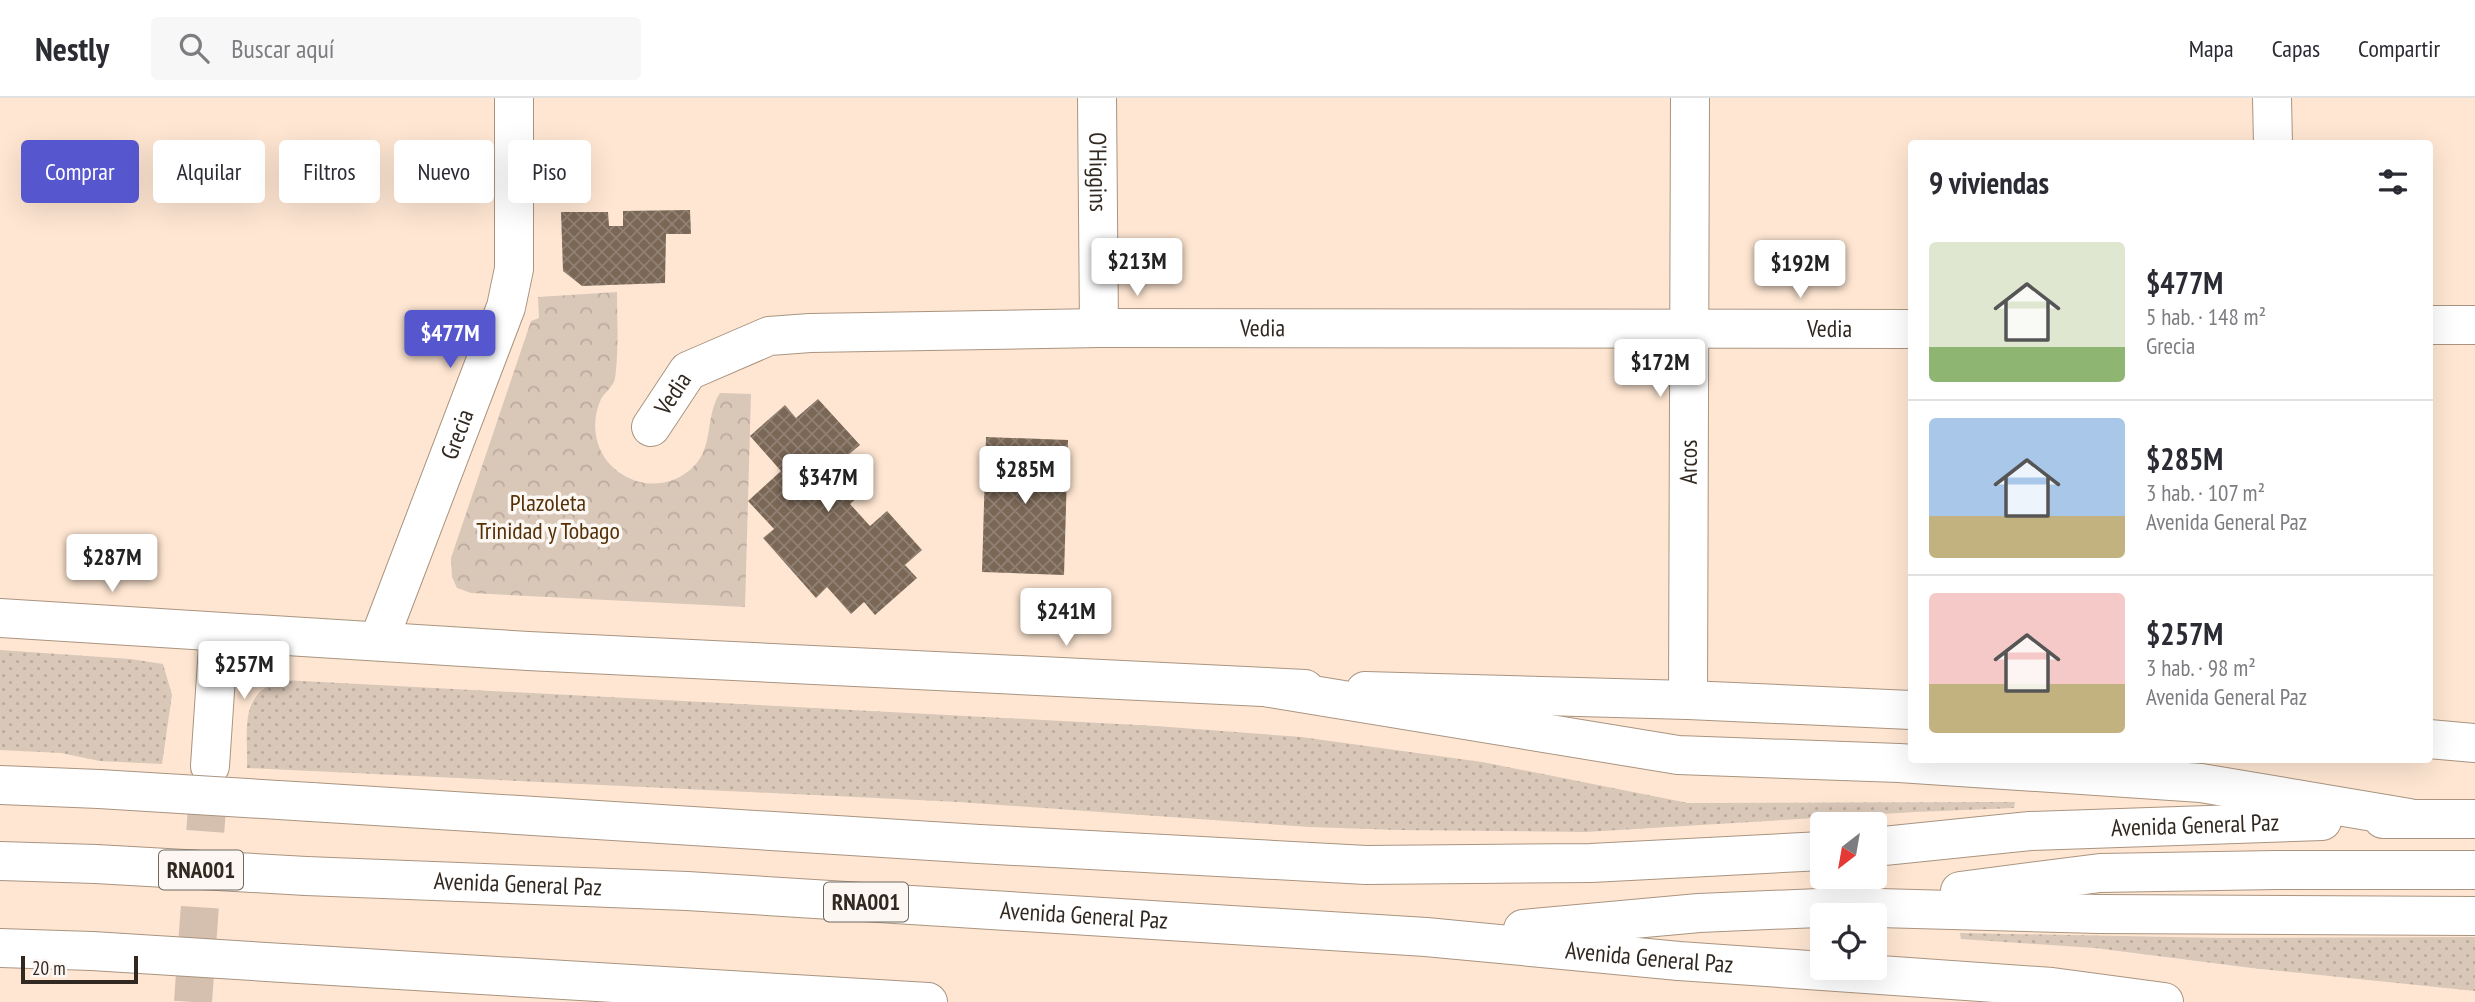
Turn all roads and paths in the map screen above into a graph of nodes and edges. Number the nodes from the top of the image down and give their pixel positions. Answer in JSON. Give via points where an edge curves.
{"nodes":[{"id":1,"x":514,"y":98,"type":"edge"},
{"id":2,"x":1097,"y":98,"type":"edge"},
{"id":3,"x":1690,"y":98,"type":"edge"},
{"id":4,"x":2272,"y":98,"type":"edge"},
{"id":5,"x":2273,"y":140,"type":"edge"},
{"id":6,"x":2475,"y":324,"type":"edge"},
{"id":7,"x":2433,"y":325,"type":"edge"},
{"id":8,"x":1099,"y":328,"type":"junction"},
{"id":9,"x":1908,"y":329,"type":"edge"},
{"id":10,"x":1690,"y":330,"type":"junction"},
{"id":11,"x":652,"y":427,"type":"dead end"},
{"id":12,"x":0,"y":618,"type":"edge"},
{"id":13,"x":219,"y":632,"type":"junction"},
{"id":14,"x":379,"y":640,"type":"junction"},
{"id":15,"x":1270,"y":688,"type":"junction"},
{"id":16,"x":1688,"y":700,"type":"junction"},
{"id":17,"x":1908,"y":710,"type":"edge"},
{"id":18,"x":2433,"y":739,"type":"edge"},
{"id":19,"x":2475,"y":743,"type":"edge"},
{"id":20,"x":210,"y":766,"type":"tunnel mouth"},
{"id":21,"x":0,"y":785,"type":"edge"},
{"id":22,"x":2409,"y":818,"type":"junction"},
{"id":23,"x":2475,"y":819,"type":"edge"},
{"id":24,"x":1887,"y":845,"type":"edge"},
{"id":25,"x":1810,"y":852,"type":"edge"},
{"id":26,"x":0,"y":861,"type":"edge"},
{"id":27,"x":2475,"y":870,"type":"edge"},
{"id":28,"x":1872,"y":903,"type":"edge"},
{"id":29,"x":1810,"y":908,"type":"edge"},
{"id":30,"x":1887,"y":908,"type":"edge"},
{"id":31,"x":2475,"y":916,"type":"edge"},
{"id":32,"x":1426,"y":937,"type":"junction"},
{"id":33,"x":0,"y":948,"type":"edge"},
{"id":34,"x":928,"y":1002,"type":"edge"},
{"id":35,"x":2164,"y":1002,"type":"edge"}],
"edges":[{"from":1,"to":14,"type":"main road","name":"Grecia","via":[[514,269],[506,307]]},
{"from":2,"to":8,"type":"main road","name":"O'Higgins"},
{"from":3,"to":10,"type":"main road","name":"Arcos"},
{"from":4,"to":5,"type":"main road"},
{"from":6,"to":7,"type":"main road"},
{"from":8,"to":10,"type":"main road","name":"Vedia"},
{"from":8,"to":11,"type":"main road","name":"Vedia","via":[[769,336],[688,371]]},
{"from":9,"to":10,"type":"main road","name":"Vedia"},
{"from":10,"to":16,"type":"main road","name":"Arcos"},
{"from":12,"to":13,"type":"main road"},
{"from":13,"to":14,"type":"main road"},
{"from":13,"to":20,"type":"main road"},
{"from":14,"to":15,"type":"main road"},
{"from":15,"to":16,"type":"main road"},
{"from":15,"to":22,"type":"main road","via":[[1678,755],[1899,763],[2201,783]]},
{"from":16,"to":17,"type":"main road"},
{"from":18,"to":19,"type":"main road"},
{"from":21,"to":25,"type":"main road","bridge":true,"via":[[1366,865],[1591,863]]},
{"from":22,"to":23,"type":"main road","name":"Avenida General Paz"},
{"from":22,"to":24,"type":"main road","name":"Avenida General Paz","via":[[2030,831]]},
{"from":26,"to":32,"type":"main road","name":"Avenida General Paz","number":"RNA001","bridge":true,"via":[[687,891]]},
{"from":27,"to":28,"type":"main road","via":[[2101,873]]},
{"from":29,"to":32,"type":"main road","via":[[1699,913]]},
{"from":30,"to":31,"type":"main road"},
{"from":32,"to":35,"type":"main road","name":"Avenida General Paz","number":"RNA001","via":[[1679,961],[2052,987]]},
{"from":33,"to":34,"type":"main road","bridge":true}]}
